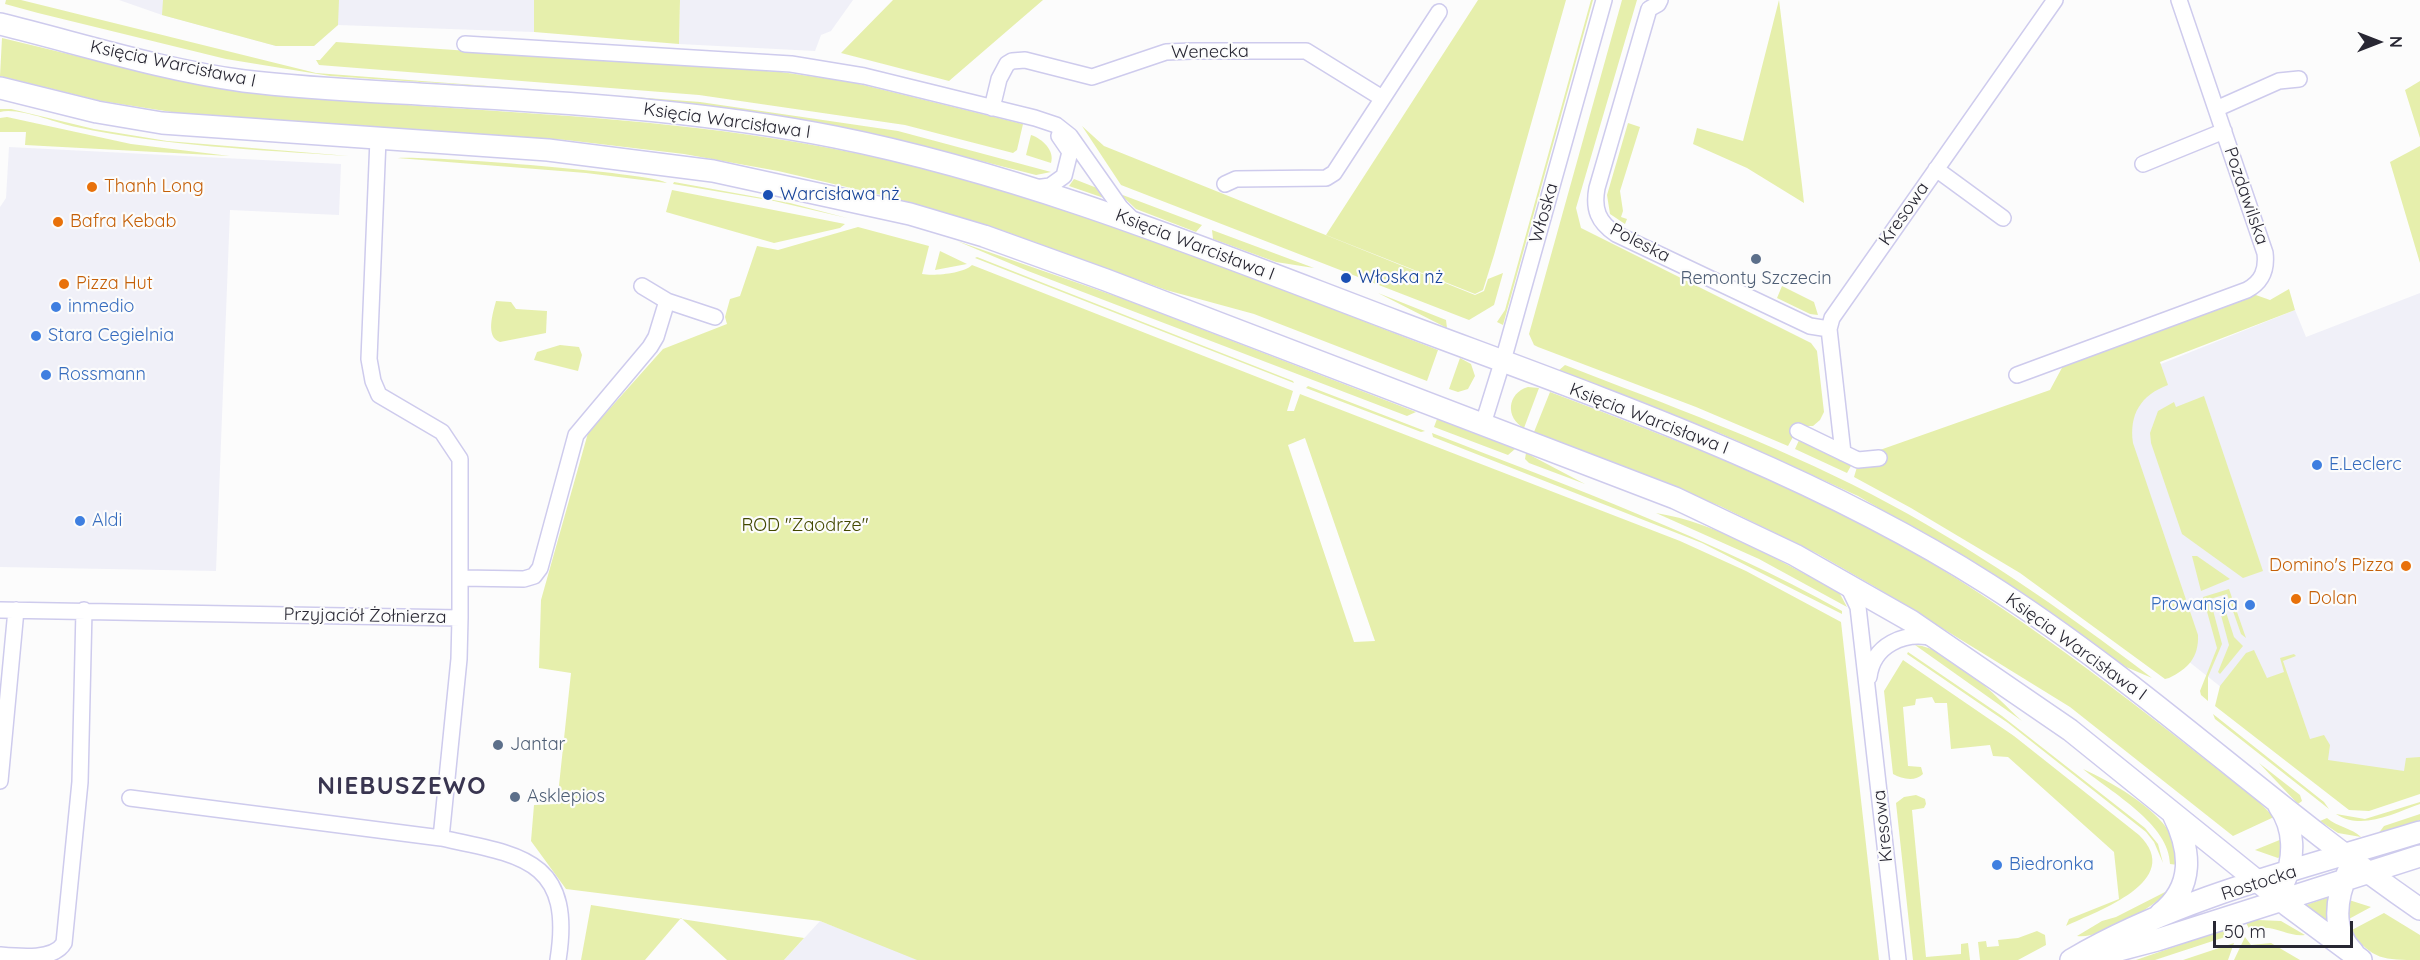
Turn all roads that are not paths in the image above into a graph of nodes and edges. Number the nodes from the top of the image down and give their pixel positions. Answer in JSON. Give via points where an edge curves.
{"nodes":[{"id":1,"x":1604,"y":0,"type":"edge"},
{"id":2,"x":1660,"y":0,"type":"edge"},
{"id":3,"x":2055,"y":0,"type":"edge"},
{"id":4,"x":2179,"y":0,"type":"edge"},
{"id":5,"x":1439,"y":12,"type":"dead end"},
{"id":6,"x":0,"y":24,"type":"edge"},
{"id":7,"x":465,"y":44,"type":"dead end"},
{"id":8,"x":2299,"y":79,"type":"dead end"},
{"id":9,"x":0,"y":88,"type":"edge"},
{"id":10,"x":1382,"y":98,"type":"junction"},
{"id":11,"x":992,"y":108,"type":"junction"},
{"id":12,"x":2216,"y":109,"type":"junction"},
{"id":13,"x":1035,"y":118,"type":"junction"},
{"id":14,"x":2224,"y":131,"type":"junction"},
{"id":15,"x":378,"y":139,"type":"junction"},
{"id":16,"x":2144,"y":164,"type":"dead end"},
{"id":17,"x":1936,"y":169,"type":"junction"},
{"id":18,"x":1225,"y":184,"type":"dead end"},
{"id":19,"x":1035,"y":188,"type":"junction"},
{"id":20,"x":2003,"y":218,"type":"dead end"},
{"id":21,"x":1135,"y":222,"type":"junction"},
{"id":22,"x":642,"y":286,"type":"dead end"},
{"id":23,"x":667,"y":302,"type":"junction"},
{"id":24,"x":715,"y":317,"type":"dead end"},
{"id":25,"x":1829,"y":329,"type":"junction"},
{"id":26,"x":1503,"y":362,"type":"junction"},
{"id":27,"x":2017,"y":375,"type":"dead end"},
{"id":28,"x":1483,"y":424,"type":"junction"},
{"id":29,"x":1798,"y":431,"type":"dead end"},
{"id":30,"x":1843,"y":453,"type":"junction"},
{"id":31,"x":1879,"y":458,"type":"dead end"},
{"id":32,"x":461,"y":578,"type":"junction"},
{"id":33,"x":1847,"y":583,"type":"junction"},
{"id":34,"x":0,"y":610,"type":"edge"},
{"id":35,"x":16,"y":610,"type":"junction"},
{"id":36,"x":84,"y":610,"type":"junction"},
{"id":37,"x":460,"y":618,"type":"junction"},
{"id":38,"x":1939,"y":639,"type":"junction"},
{"id":39,"x":1868,"y":692,"type":"junction"},
{"id":40,"x":0,"y":781,"type":"edge"},
{"id":41,"x":130,"y":798,"type":"dead end"},
{"id":42,"x":2273,"y":799,"type":"junction"},
{"id":43,"x":2169,"y":808,"type":"junction"},
{"id":44,"x":2420,"y":832,"type":"edge"},
{"id":45,"x":441,"y":838,"type":"junction"},
{"id":46,"x":2420,"y":856,"type":"edge"},
{"id":47,"x":2352,"y":868,"type":"junction"},
{"id":48,"x":2288,"y":873,"type":"junction"},
{"id":49,"x":2258,"y":882,"type":"junction"},
{"id":50,"x":2272,"y":901,"type":"junction"},
{"id":51,"x":2420,"y":909,"type":"edge"},
{"id":52,"x":2156,"y":918,"type":"junction"},
{"id":53,"x":0,"y":955,"type":"edge"},
{"id":54,"x":2360,"y":959,"type":"edge"},
{"id":55,"x":558,"y":960,"type":"edge"},
{"id":56,"x":1898,"y":960,"type":"edge"},
{"id":57,"x":2072,"y":960,"type":"edge"}],
"edges":[{"from":1,"to":26,"type":"street","name":"Włoska"},
{"from":2,"to":25,"type":"street","name":"Poleska","via":[[1649,9],[1600,177],[1596,196],[1598,216],[1616,234],[1810,326]]},
{"from":3,"to":17,"type":"street","name":"Kresowa"},
{"from":4,"to":12,"type":"street","name":"Pozdawilska"},
{"from":5,"to":10,"type":"street"},
{"from":6,"to":19,"type":"street","name":"Księcia Warcisława I","via":[[240,80],[598,105],[742,121],[881,147]]},
{"from":7,"to":11,"type":"street","via":[[791,64],[864,76]]},
{"from":8,"to":12,"type":"street","via":[[2278,81]]},
{"from":9,"to":15,"type":"street","via":[[162,123]]},
{"from":10,"to":11,"type":"street","name":"Wenecka","via":[[1306,51],[1192,51],[1166,52],[1092,77],[1025,60],[1012,61],[999,79]]},
{"from":10,"to":18,"type":"street","via":[[1334,173],[1326,178],[1236,179]]},
{"from":11,"to":13,"type":"street"},
{"from":12,"to":14,"type":"street","name":"Pozdawilska"},
{"from":13,"to":19,"type":"street","via":[[1059,135],[1070,152],[1066,172],[1058,183]]},
{"from":13,"to":21,"type":"street","via":[[1056,125],[1071,136],[1120,207]]},
{"from":14,"to":16,"type":"street"},
{"from":14,"to":27,"type":"street","name":"Pozdawilska","via":[[2265,253],[2264,271],[2257,284]]},
{"from":15,"to":28,"type":"street","via":[[635,159],[760,179],[899,212],[1064,264]]},
{"from":15,"to":32,"type":"street","via":[[369,359],[372,375],[380,395],[442,432],[460,459]]},
{"from":17,"to":20,"type":"street"},
{"from":17,"to":25,"type":"street","name":"Kresowa","via":[[1834,314]]},
{"from":19,"to":21,"type":"street","name":"Księcia Warcisława I"},
{"from":21,"to":26,"type":"street","name":"Księcia Warcisława I"},
{"from":22,"to":23,"type":"street"},
{"from":23,"to":24,"type":"street"},
{"from":23,"to":32,"type":"street","via":[[650,347],[576,435],[540,568],[534,576],[524,579]]},
{"from":25,"to":30,"type":"street"},
{"from":26,"to":28,"type":"street","name":"Włoska"},
{"from":26,"to":42,"type":"street","name":"Księcia Warcisława I","via":[[1745,456],[1894,528],[1985,582],[2077,644]]},
{"from":28,"to":33,"type":"street","via":[[1675,498]]},
{"from":29,"to":30,"type":"street"},
{"from":30,"to":31,"type":"street","via":[[1858,460]]},
{"from":32,"to":37,"type":"street"},
{"from":33,"to":38,"type":"street"},
{"from":33,"to":39,"type":"street","name":"Kresowa","via":[[1858,607]]},
{"from":34,"to":35,"type":"street","name":"Przyjaciół Żołnierza"},
{"from":35,"to":36,"type":"street","name":"Przyjaciół Żołnierza"},
{"from":35,"to":40,"type":"street"},
{"from":36,"to":37,"type":"street","name":"Przyjaciół Żołnierza"},
{"from":36,"to":53,"type":"street","via":[[80,782],[64,943],[53,958],[44,960]]},
{"from":37,"to":45,"type":"street","name":"Przyjaciół Żołnierza"},
{"from":38,"to":39,"type":"street","name":"Kresowa","via":[[1913,635],[1888,645],[1873,661]]},
{"from":38,"to":43,"type":"street","via":[[2070,730]]},
{"from":39,"to":56,"type":"street","name":"Kresowa"},
{"from":41,"to":45,"type":"street"},
{"from":42,"to":47,"type":"street","name":"Księcia Warcisława I"},
{"from":42,"to":48,"type":"street","name":"Księcia Warcisława I","via":[[2290,830],[2292,852]]},
{"from":43,"to":49,"type":"street"},
{"from":43,"to":52,"type":"street","via":[[2183,834],[2187,871],[2179,895]]},
{"from":44,"to":47,"type":"street","name":"Rostocka","via":[[2379,844]]},
{"from":45,"to":55,"type":"street","via":[[520,857],[548,881],[561,913]]},
{"from":46,"to":47,"type":"street","name":"Rostocka"},
{"from":47,"to":48,"type":"street","name":"Rostocka"},
{"from":47,"to":50,"type":"street","name":"Rostocka"},
{"from":47,"to":51,"type":"street","name":"Księcia Warcisława I"},
{"from":47,"to":54,"type":"street","via":[[2338,909],[2340,928],[2349,949]]},
{"from":48,"to":49,"type":"street","name":"Rostocka"},
{"from":48,"to":50,"type":"street","name":"Księcia Warcisława I"},
{"from":49,"to":50,"type":"street"},
{"from":49,"to":52,"type":"street","name":"Rostocka"},
{"from":50,"to":54,"type":"street"},
{"from":50,"to":57,"type":"street","name":"Rostocka","via":[[2122,951]]},
{"from":52,"to":57,"type":"street","name":"Rostocka"}]}
